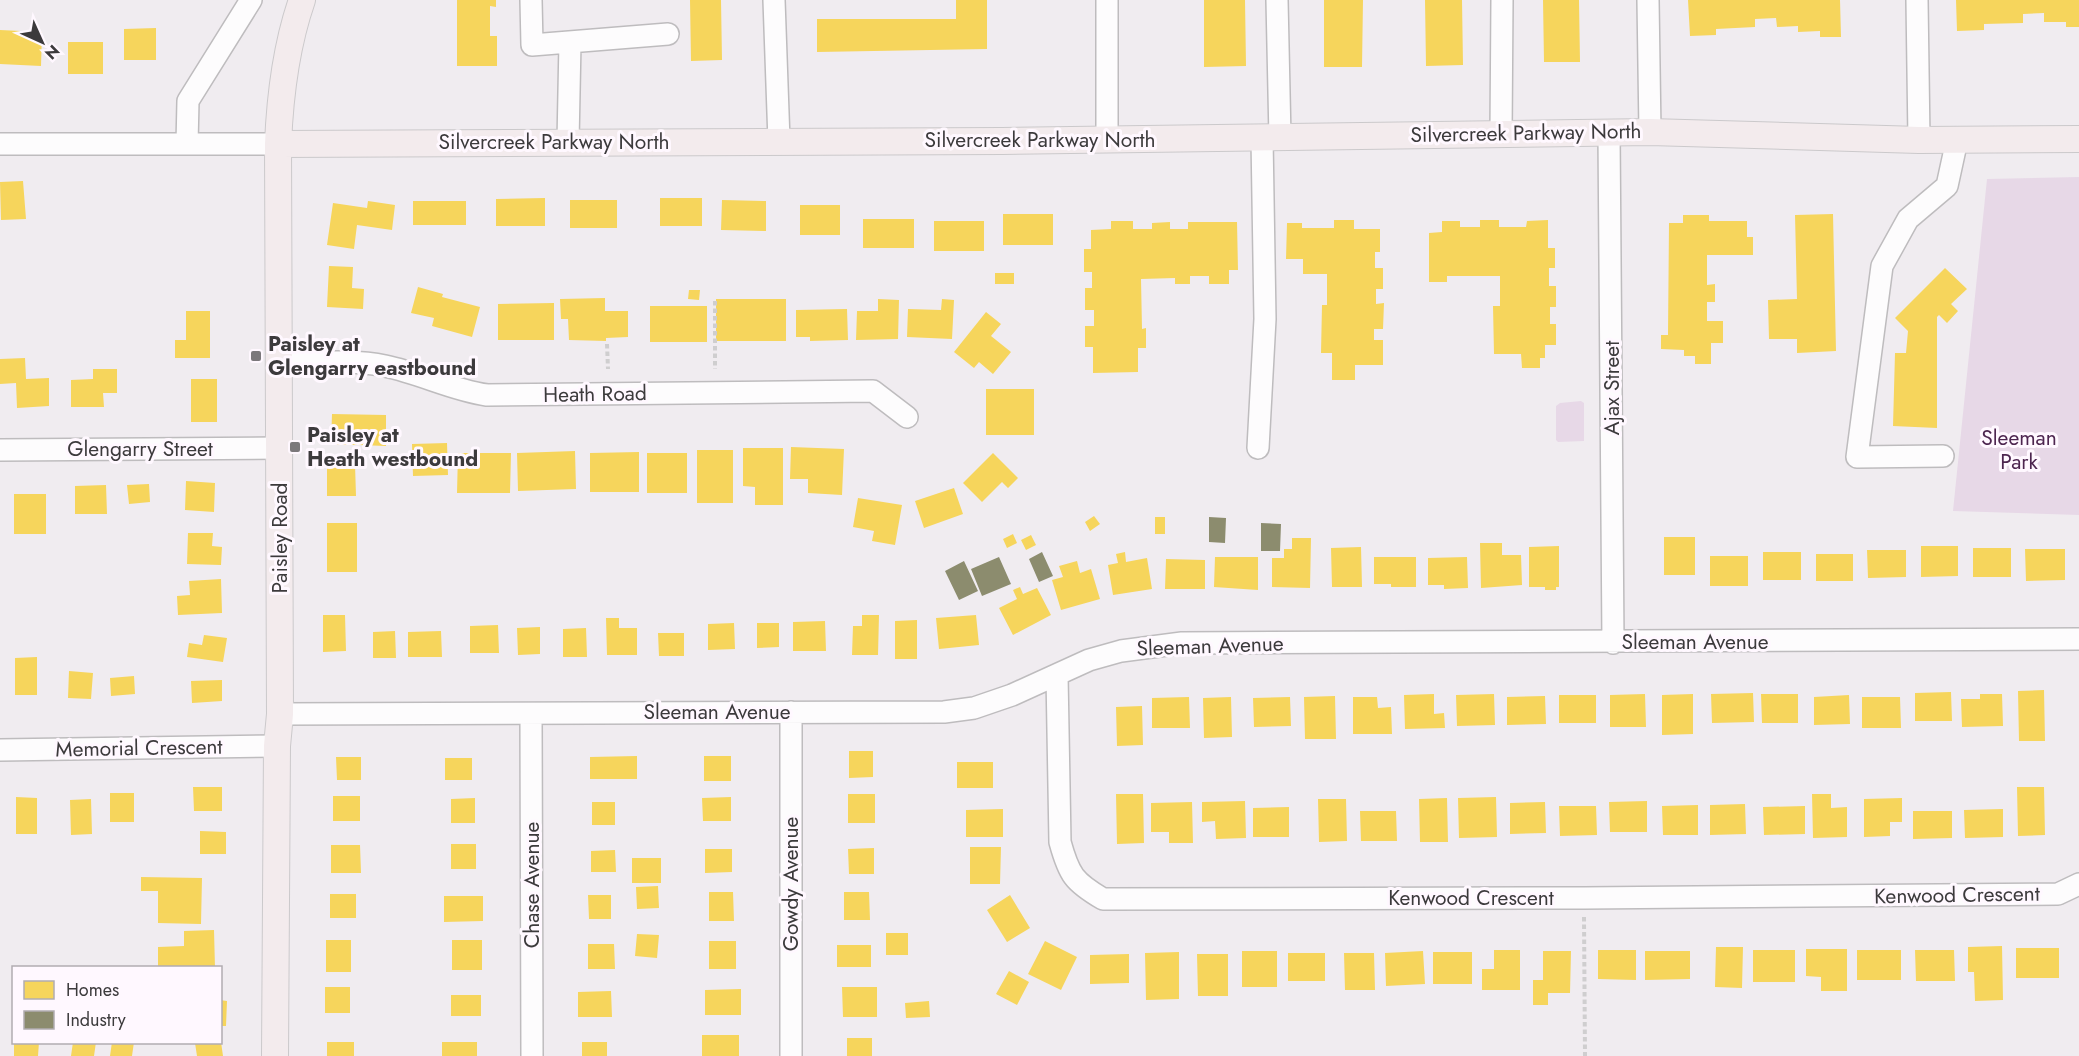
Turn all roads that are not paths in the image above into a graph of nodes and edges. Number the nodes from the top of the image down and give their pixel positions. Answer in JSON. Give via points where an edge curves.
{"nodes":[{"id":1,"x":251,"y":0,"type":"edge"},
{"id":2,"x":310,"y":0,"type":"edge"},
{"id":3,"x":531,"y":0,"type":"edge"},
{"id":4,"x":774,"y":0,"type":"edge"},
{"id":5,"x":1107,"y":0,"type":"edge"},
{"id":6,"x":1277,"y":0,"type":"edge"},
{"id":7,"x":1503,"y":0,"type":"edge"},
{"id":8,"x":1648,"y":0,"type":"edge"},
{"id":9,"x":1917,"y":0,"type":"edge"},
{"id":10,"x":299,"y":11,"type":"edge"},
{"id":11,"x":668,"y":34,"type":"dead end"},
{"id":12,"x":570,"y":42,"type":"junction"},
{"id":13,"x":1650,"y":132,"type":"junction"},
{"id":14,"x":1609,"y":133,"type":"junction"},
{"id":15,"x":1501,"y":134,"type":"junction"},
{"id":16,"x":1271,"y":138,"type":"junction"},
{"id":17,"x":2079,"y":139,"type":"edge"},
{"id":18,"x":1107,"y":140,"type":"junction"},
{"id":19,"x":1919,"y":140,"type":"junction"},
{"id":20,"x":1957,"y":140,"type":"junction"},
{"id":21,"x":779,"y":141,"type":"junction"},
{"id":22,"x":568,"y":142,"type":"junction"},
{"id":23,"x":0,"y":144,"type":"edge"},
{"id":24,"x":187,"y":144,"type":"junction"},
{"id":25,"x":278,"y":144,"type":"junction"},
{"id":26,"x":278,"y":363,"type":"junction"},
{"id":27,"x":907,"y":417,"type":"dead end"},
{"id":28,"x":280,"y":448,"type":"junction"},
{"id":29,"x":1258,"y":448,"type":"dead end"},
{"id":30,"x":0,"y":450,"type":"edge"},
{"id":31,"x":1943,"y":456,"type":"dead end"},
{"id":32,"x":2079,"y":639,"type":"edge"},
{"id":33,"x":1613,"y":643,"type":"junction"},
{"id":34,"x":1057,"y":675,"type":"junction"},
{"id":35,"x":791,"y":712,"type":"junction"},
{"id":36,"x":280,"y":714,"type":"junction"},
{"id":37,"x":531,"y":714,"type":"junction"},
{"id":38,"x":277,"y":746,"type":"junction"},
{"id":39,"x":0,"y":750,"type":"edge"},
{"id":40,"x":2079,"y":884,"type":"edge"},
{"id":41,"x":275,"y":1056,"type":"edge"},
{"id":42,"x":532,"y":1056,"type":"edge"},
{"id":43,"x":791,"y":1056,"type":"edge"}],
"edges":[{"from":1,"to":24,"type":"street","via":[[188,101]]},
{"from":2,"to":10,"type":"main road","name":"Paisley Road"},
{"from":3,"to":12,"type":"street","via":[[532,45]]},
{"from":4,"to":21,"type":"street"},
{"from":5,"to":18,"type":"street"},
{"from":6,"to":16,"type":"street"},
{"from":7,"to":15,"type":"street"},
{"from":8,"to":13,"type":"street"},
{"from":9,"to":19,"type":"street"},
{"from":10,"to":25,"type":"main road","name":"Paisley Road","via":[[282,85]]},
{"from":11,"to":12,"type":"street"},
{"from":12,"to":22,"type":"street"},
{"from":13,"to":14,"type":"main road","name":"Silvercreek Parkway North"},
{"from":13,"to":19,"type":"main road","name":"Silvercreek Parkway North"},
{"from":14,"to":15,"type":"main road","name":"Silvercreek Parkway North"},
{"from":14,"to":33,"type":"street","name":"Ajax Street"},
{"from":15,"to":16,"type":"main road","name":"Silvercreek Parkway North"},
{"from":16,"to":18,"type":"main road","name":"Silvercreek Parkway North"},
{"from":16,"to":29,"type":"street"},
{"from":17,"to":20,"type":"main road","name":"Silvercreek Parkway North"},
{"from":18,"to":21,"type":"main road","name":"Silvercreek Parkway North"},
{"from":19,"to":20,"type":"main road","name":"Silvercreek Parkway North"},
{"from":20,"to":31,"type":"street","via":[[1947,186],[1908,219],[1882,266],[1857,457]]},
{"from":21,"to":22,"type":"main road","name":"Silvercreek Parkway North"},
{"from":22,"to":25,"type":"main road","name":"Silvercreek Parkway North"},
{"from":23,"to":24,"type":"street","name":"Silvercreek Parkway North"},
{"from":24,"to":25,"type":"street","name":"Silvercreek Parkway North"},
{"from":25,"to":26,"type":"main road","name":"Paisley Road"},
{"from":26,"to":27,"type":"street","name":"Heath Road","via":[[387,366],[452,388],[487,395],[873,391]]},
{"from":26,"to":28,"type":"main road","name":"Paisley Road"},
{"from":28,"to":30,"type":"street","name":"Glengarry Street"},
{"from":28,"to":36,"type":"main road","name":"Paisley Road"},
{"from":32,"to":33,"type":"street","name":"Sleeman Avenue"},
{"from":33,"to":34,"type":"street","name":"Sleeman Avenue","via":[[1182,644],[1128,649],[1089,660]]},
{"from":34,"to":35,"type":"street","name":"Sleeman Avenue","via":[[974,708],[944,712]]},
{"from":34,"to":40,"type":"street","name":"Kenwood Crescent","via":[[1060,842],[1066,865],[1082,886],[1103,899],[2058,894]]},
{"from":35,"to":37,"type":"street","name":"Sleeman Avenue"},
{"from":35,"to":43,"type":"street","name":"Gowdy Avenue"},
{"from":36,"to":37,"type":"street","name":"Sleeman Avenue"},
{"from":36,"to":38,"type":"main road","name":"Paisley Road"},
{"from":37,"to":42,"type":"street","name":"Chase Avenue"},
{"from":38,"to":39,"type":"street","name":"Memorial Crescent"},
{"from":38,"to":41,"type":"main road","name":"Paisley Road"}]}
